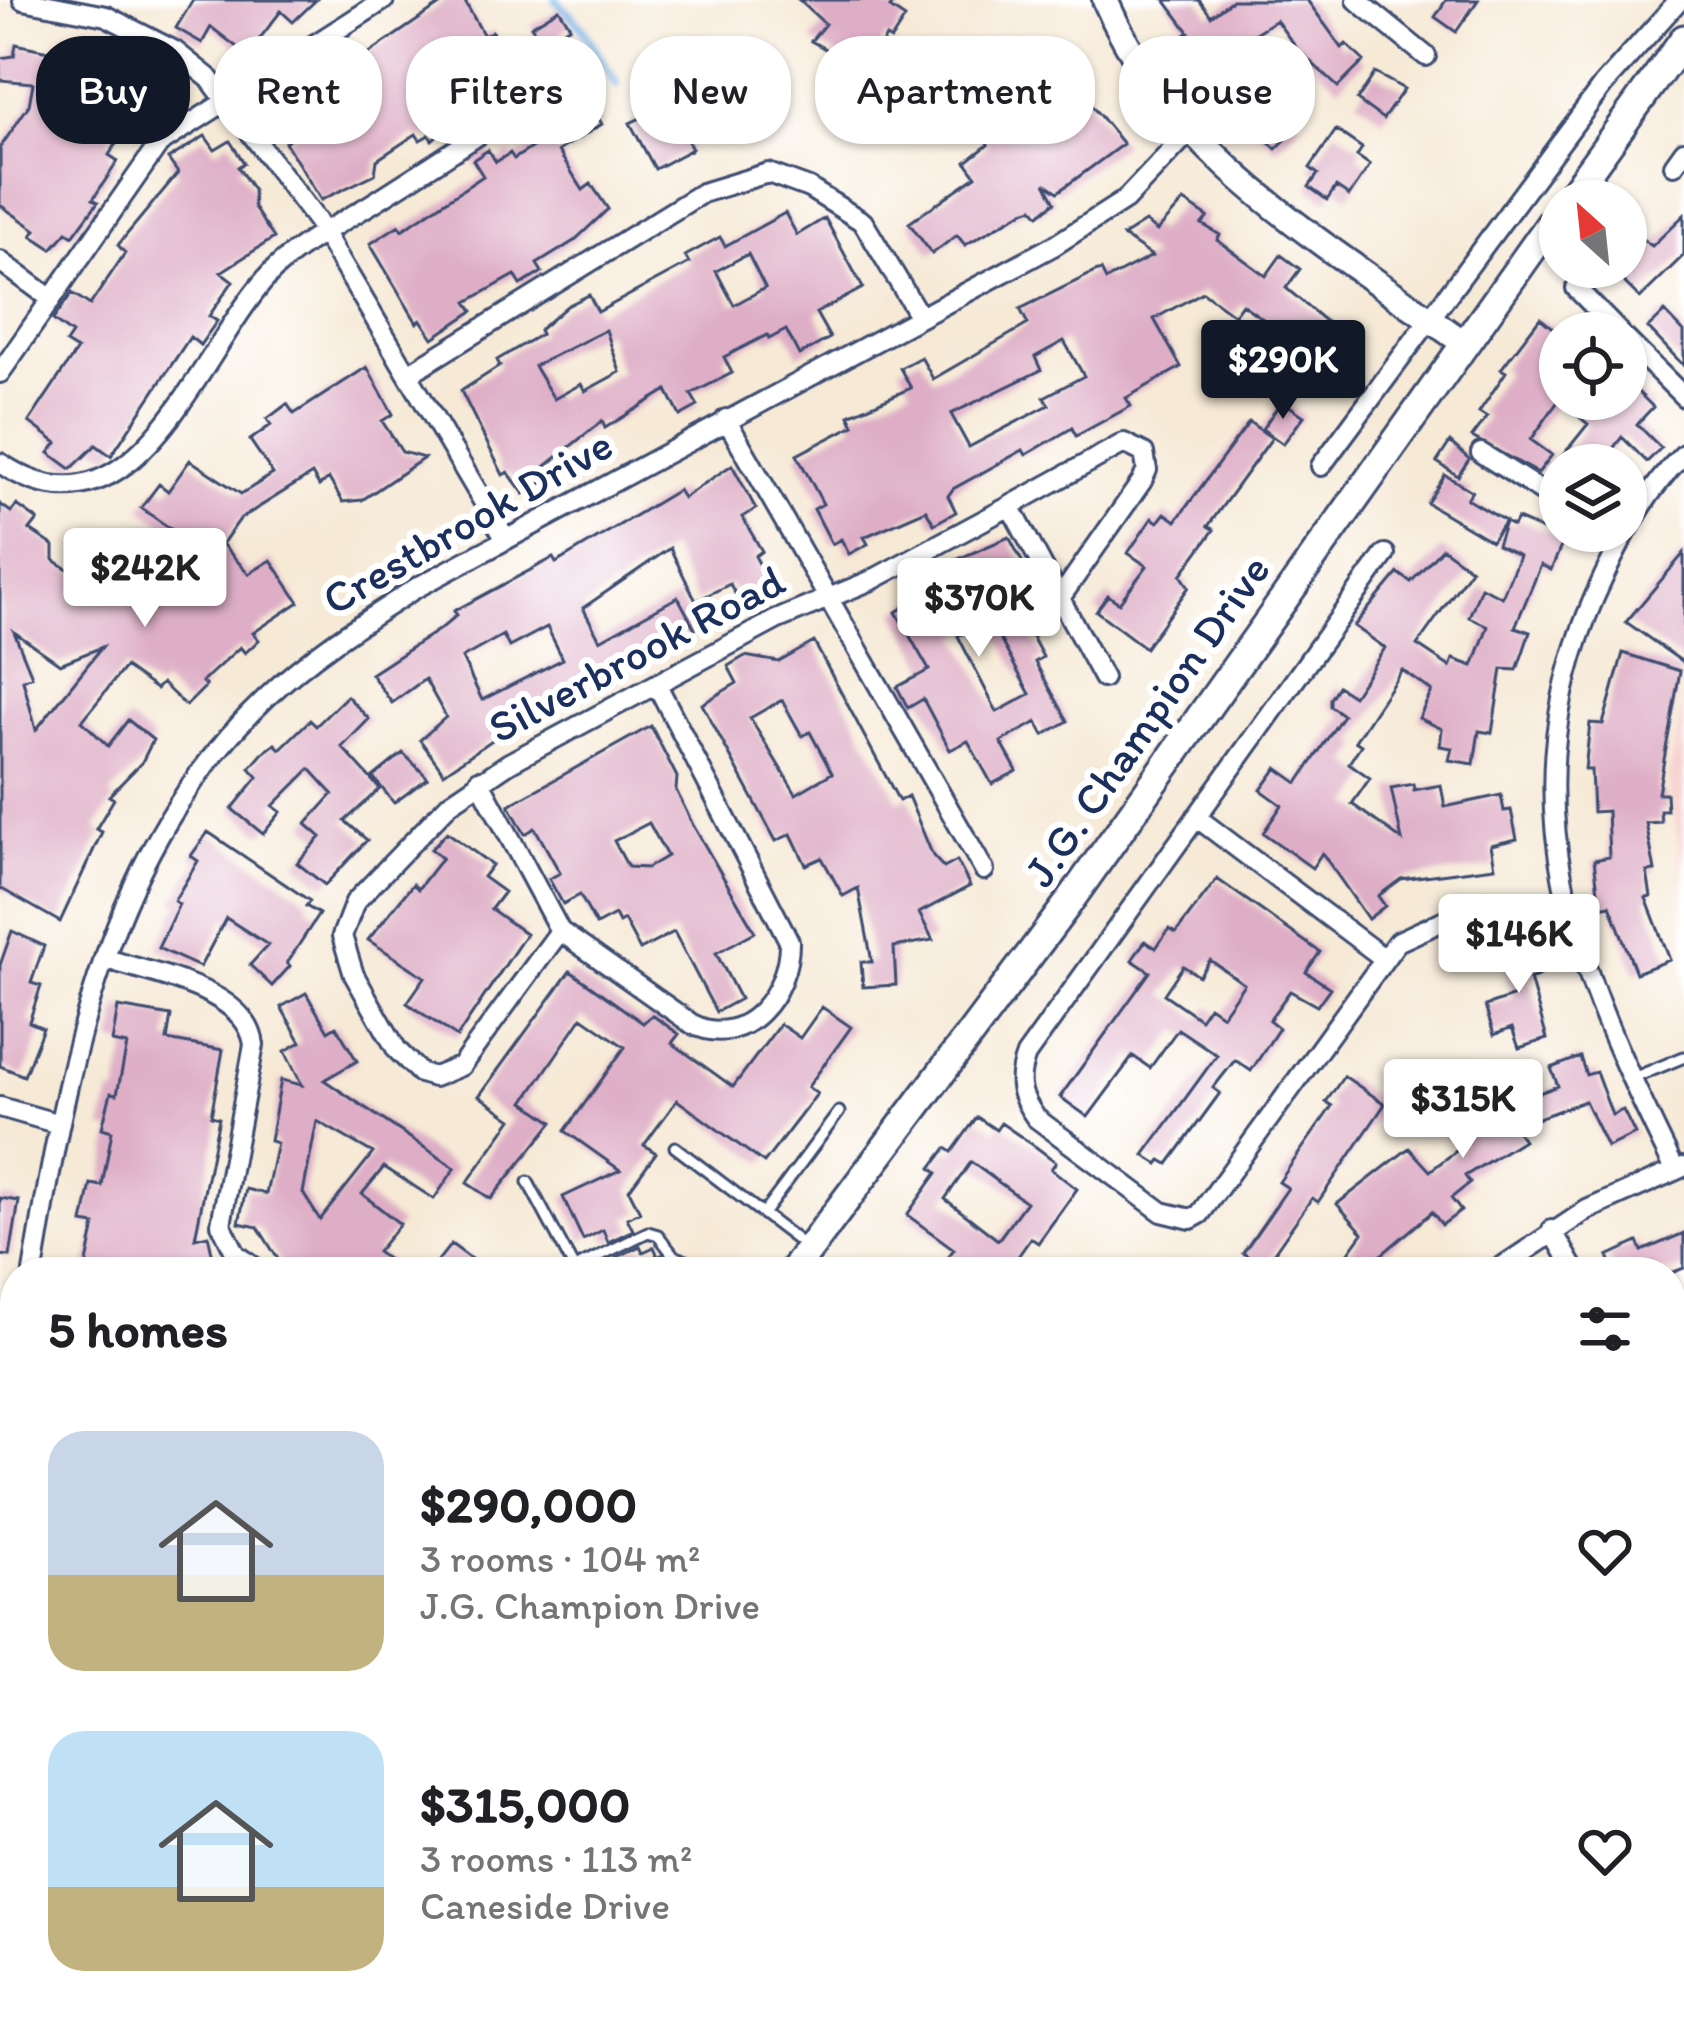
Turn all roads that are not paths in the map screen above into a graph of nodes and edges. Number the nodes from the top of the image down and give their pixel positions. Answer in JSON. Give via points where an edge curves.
{"nodes":[{"id":1,"x":23,"y":0,"type":"edge"},
{"id":2,"x":384,"y":0,"type":"edge"},
{"id":3,"x":1105,"y":0,"type":"edge"},
{"id":4,"x":1357,"y":0,"type":"edge"},
{"id":5,"x":1679,"y":0,"type":"edge"},
{"id":6,"x":79,"y":3,"type":"edge"},
{"id":7,"x":328,"y":36,"type":"edge"},
{"id":8,"x":1121,"y":36,"type":"edge"},
{"id":9,"x":1684,"y":39,"type":"edge"},
{"id":10,"x":1426,"y":56,"type":"dead end"},
{"id":11,"x":214,"y":88,"type":"edge"},
{"id":12,"x":214,"y":110,"type":"edge"},
{"id":13,"x":259,"y":144,"type":"edge"},
{"id":14,"x":462,"y":144,"type":"edge"},
{"id":15,"x":1178,"y":144,"type":"edge"},
{"id":16,"x":1202,"y":144,"type":"edge"},
{"id":17,"x":1582,"y":180,"type":"edge"},
{"id":18,"x":323,"y":233,"type":"junction"},
{"id":19,"x":1539,"y":240,"type":"edge"},
{"id":20,"x":0,"y":260,"type":"edge"},
{"id":21,"x":1576,"y":288,"type":"dead end"},
{"id":22,"x":50,"y":298,"type":"junction"},
{"id":23,"x":1600,"y":312,"type":"edge"},
{"id":24,"x":920,"y":317,"type":"junction"},
{"id":25,"x":1430,"y":319,"type":"junction"},
{"id":26,"x":1465,"y":344,"type":"junction"},
{"id":27,"x":1647,"y":360,"type":"edge"},
{"id":28,"x":0,"y":373,"type":"edge"},
{"id":29,"x":410,"y":374,"type":"junction"},
{"id":30,"x":1684,"y":397,"type":"edge"},
{"id":31,"x":726,"y":419,"type":"junction"},
{"id":32,"x":1481,"y":453,"type":"dead end"},
{"id":33,"x":1684,"y":454,"type":"edge"},
{"id":34,"x":0,"y":463,"type":"edge"},
{"id":35,"x":1321,"y":466,"type":"dead end"},
{"id":36,"x":1539,"y":490,"type":"edge"},
{"id":37,"x":1647,"y":496,"type":"edge"},
{"id":38,"x":1010,"y":506,"type":"junction"},
{"id":39,"x":506,"y":540,"type":"junction"},
{"id":40,"x":1606,"y":552,"type":"edge"},
{"id":41,"x":1384,"y":554,"type":"dead end"},
{"id":42,"x":830,"y":596,"type":"junction"},
{"id":43,"x":1060,"y":598,"type":"junction"},
{"id":44,"x":1103,"y":678,"type":"dead end"},
{"id":45,"x":657,"y":685,"type":"junction"},
{"id":46,"x":479,"y":780,"type":"junction"},
{"id":47,"x":1196,"y":817,"type":"junction"},
{"id":48,"x":984,"y":871,"type":"dead end"},
{"id":49,"x":1564,"y":904,"type":"junction"},
{"id":50,"x":560,"y":931,"type":"junction"},
{"id":51,"x":1382,"y":957,"type":"junction"},
{"id":52,"x":104,"y":958,"type":"junction"},
{"id":53,"x":1684,"y":1057,"type":"edge"},
{"id":54,"x":1631,"y":1078,"type":"junction"},
{"id":55,"x":0,"y":1107,"type":"edge"},
{"id":56,"x":839,"y":1112,"type":"dead end"},
{"id":57,"x":59,"y":1124,"type":"junction"},
{"id":58,"x":675,"y":1147,"type":"dead end"},
{"id":59,"x":1679,"y":1168,"type":"edge"},
{"id":60,"x":528,"y":1182,"type":"dead end"},
{"id":61,"x":763,"y":1214,"type":"junction"},
{"id":62,"x":1552,"y":1229,"type":"junction"},
{"id":63,"x":674,"y":1256,"type":"edge"},
{"id":64,"x":36,"y":1257,"type":"edge"},
{"id":65,"x":240,"y":1257,"type":"edge"},
{"id":66,"x":564,"y":1257,"type":"edge"},
{"id":67,"x":597,"y":1257,"type":"edge"},
{"id":68,"x":798,"y":1257,"type":"edge"},
{"id":69,"x":804,"y":1257,"type":"edge"},
{"id":70,"x":1514,"y":1257,"type":"edge"},
{"id":71,"x":1568,"y":1257,"type":"edge"}],
"edges":[{"from":1,"to":6,"type":"street"},
{"from":2,"to":7,"type":"street"},
{"from":3,"to":8,"type":"street"},
{"from":4,"to":10,"type":"street"},
{"from":5,"to":25,"type":"street","via":[[1603,85]]},
{"from":6,"to":11,"type":"street","via":[[175,51]]},
{"from":9,"to":17,"type":"main road"},
{"from":12,"to":22,"type":"street","via":[[159,144]]},
{"from":13,"to":18,"type":"street"},
{"from":14,"to":18,"type":"street"},
{"from":15,"to":24,"type":"street","name":"Crestbrook Drive","via":[[1126,200]]},
{"from":16,"to":25,"type":"street","via":[[1259,196]]},
{"from":18,"to":29,"type":"street"},
{"from":18,"to":34,"type":"street","via":[[274,269],[176,411],[118,471],[66,485]]},
{"from":19,"to":26,"type":"main road","name":"J.G. Champion Drive"},
{"from":20,"to":22,"type":"street"},
{"from":21,"to":23,"type":"street"},
{"from":22,"to":28,"type":"street"},
{"from":24,"to":29,"type":"street","via":[[863,222],[768,173],[702,193]]},
{"from":24,"to":31,"type":"street","name":"Crestbrook Drive"},
{"from":25,"to":26,"type":"street"},
{"from":25,"to":35,"type":"street"},
{"from":26,"to":69,"type":"main road","name":"J.G. Champion Drive","via":[[1067,905]]},
{"from":27,"to":30,"type":"street"},
{"from":29,"to":39,"type":"street"},
{"from":31,"to":39,"type":"street","name":"Crestbrook Drive"},
{"from":31,"to":42,"type":"street"},
{"from":32,"to":36,"type":"street"},
{"from":33,"to":37,"type":"street"},
{"from":38,"to":42,"type":"street","name":"Silverbrook Road"},
{"from":38,"to":43,"type":"street"},
{"from":38,"to":43,"type":"street","name":"Silverbrook Road","via":[[1124,443],[1144,453],[1142,482]]},
{"from":39,"to":52,"type":"street","name":"Crestbrook Drive","via":[[400,598],[266,697],[147,849]]},
{"from":40,"to":49,"type":"street","via":[[1557,718],[1553,815]]},
{"from":41,"to":47,"type":"street"},
{"from":42,"to":45,"type":"street","name":"Silverbrook Road"},
{"from":42,"to":48,"type":"street"},
{"from":43,"to":44,"type":"street"},
{"from":45,"to":46,"type":"street","name":"Silverbrook Road"},
{"from":45,"to":50,"type":"street","via":[[786,928],[786,977],[754,1020],[711,1034]]},
{"from":46,"to":50,"type":"street","name":"Silverbrook Road"},
{"from":46,"to":50,"type":"street","name":"Silverbrook Road","via":[[355,902],[342,936],[354,975],[406,1061],[434,1078],[450,1075]]},
{"from":47,"to":51,"type":"street"},
{"from":47,"to":51,"type":"street","via":[[1026,1055],[1018,1075],[1036,1118],[1162,1212],[1191,1219]]},
{"from":49,"to":51,"type":"street","via":[[1458,914],[1417,929]]},
{"from":49,"to":54,"type":"street"},
{"from":52,"to":57,"type":"street","name":"Crestbrook Drive"},
{"from":52,"to":65,"type":"street","via":[[217,998],[250,1025],[254,1045],[220,1223]]},
{"from":53,"to":54,"type":"lane"},
{"from":54,"to":59,"type":"street"},
{"from":55,"to":57,"type":"street"},
{"from":56,"to":61,"type":"lane"},
{"from":57,"to":64,"type":"street","name":"Crestbrook Drive"},
{"from":58,"to":61,"type":"lane"},
{"from":59,"to":62,"type":"street"},
{"from":60,"to":66,"type":"lane"},
{"from":61,"to":68,"type":"lane"},
{"from":62,"to":70,"type":"street"},
{"from":62,"to":71,"type":"street"},
{"from":63,"to":67,"type":"lane","via":[[648,1232]]}]}
